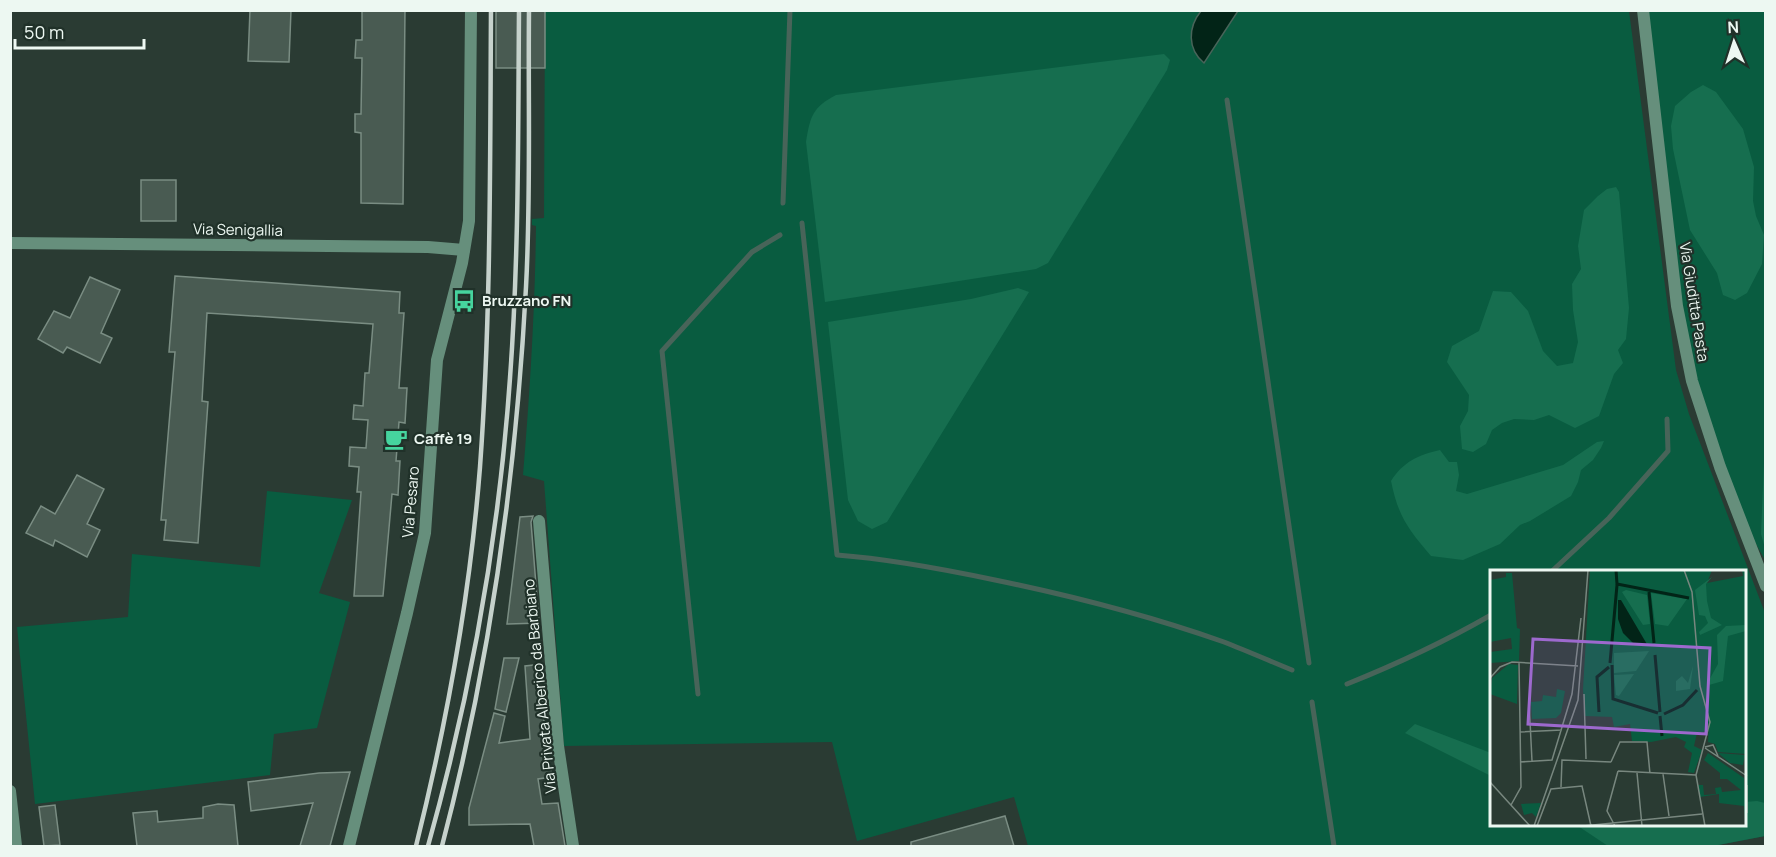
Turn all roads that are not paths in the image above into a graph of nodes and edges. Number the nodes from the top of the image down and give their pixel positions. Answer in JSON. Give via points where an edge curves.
{"nodes":[{"id":1,"x":471,"y":10,"type":"edge"},
{"id":2,"x":1643,"y":10,"type":"edge"},
{"id":3,"x":10,"y":243,"type":"edge"},
{"id":4,"x":464,"y":250,"type":"junction"},
{"id":5,"x":540,"y":521,"type":"dead end"},
{"id":6,"x":1766,"y":586,"type":"edge"},
{"id":7,"x":10,"y":791,"type":"edge"},
{"id":8,"x":16,"y":846,"type":"edge"},
{"id":9,"x":349,"y":846,"type":"edge"},
{"id":10,"x":573,"y":846,"type":"edge"}],
"edges":[{"from":1,"to":4,"type":"street","name":"Via Pesaro","via":[[468,221]]},
{"from":2,"to":6,"type":"street","name":"Via Giuditta Pasta","via":[[1677,306],[1692,381]]},
{"from":3,"to":4,"type":"street","name":"Via Senigallia"},
{"from":4,"to":9,"type":"street","name":"Via Pesaro","via":[[437,360],[425,533]]},
{"from":5,"to":10,"type":"street","name":"Via Privata Alberico da Barbiano","via":[[558,746]]},
{"from":7,"to":8,"type":"street"}]}
